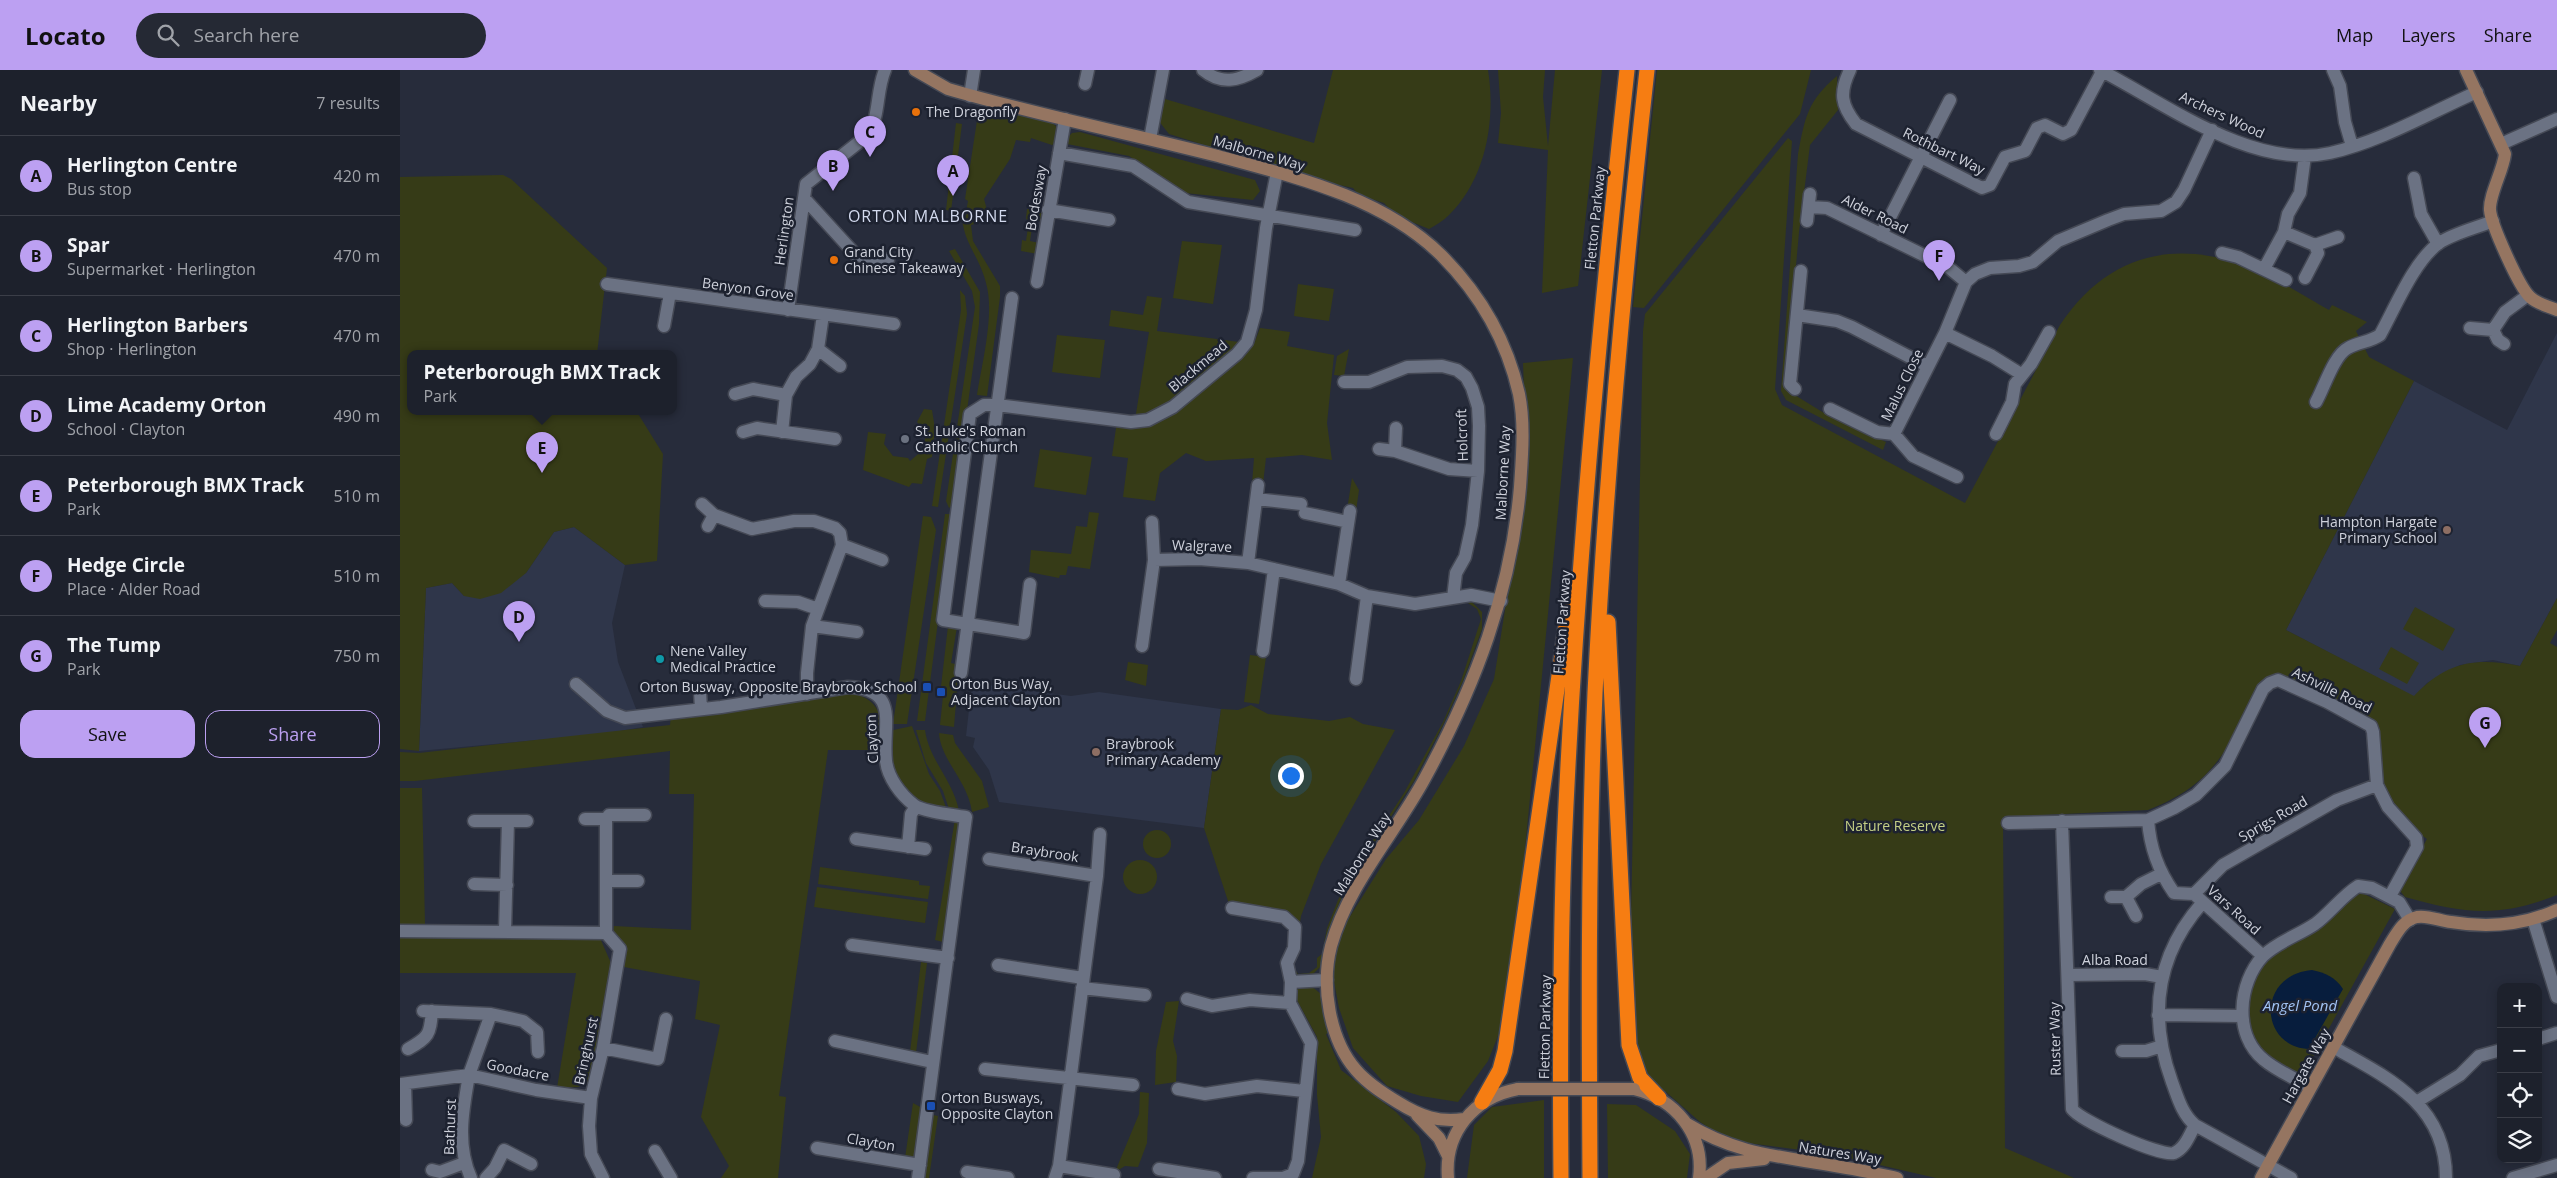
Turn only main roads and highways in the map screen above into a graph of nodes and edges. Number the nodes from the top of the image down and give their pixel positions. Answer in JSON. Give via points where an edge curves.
{"nodes":[{"id":1,"x":1627,"y":70,"type":"edge"},
{"id":2,"x":1647,"y":70,"type":"edge"},
{"id":3,"x":1590,"y":464,"type":"junction"},
{"id":4,"x":1604,"y":540,"type":"junction"},
{"id":5,"x":1659,"y":1098,"type":"road end"},
{"id":6,"x":1482,"y":1102,"type":"road end"},
{"id":7,"x":1561,"y":1178,"type":"edge"},
{"id":8,"x":1590,"y":1178,"type":"edge"}],
"edges":[{"from":1,"to":3,"type":"highway","name":"Fletton Parkway","via":[[1607,254]]},
{"from":2,"to":4,"type":"highway","via":[[1633,190]]},
{"from":3,"to":6,"type":"highway","via":[[1505,1051],[1500,1070]]},
{"from":3,"to":7,"type":"highway","name":"Fletton Parkway","via":[[1572,693],[1564,850]]},
{"from":4,"to":5,"type":"highway","via":[[1629,1045],[1640,1078]]},
{"from":4,"to":8,"type":"highway","via":[[1591,848]]}]}
